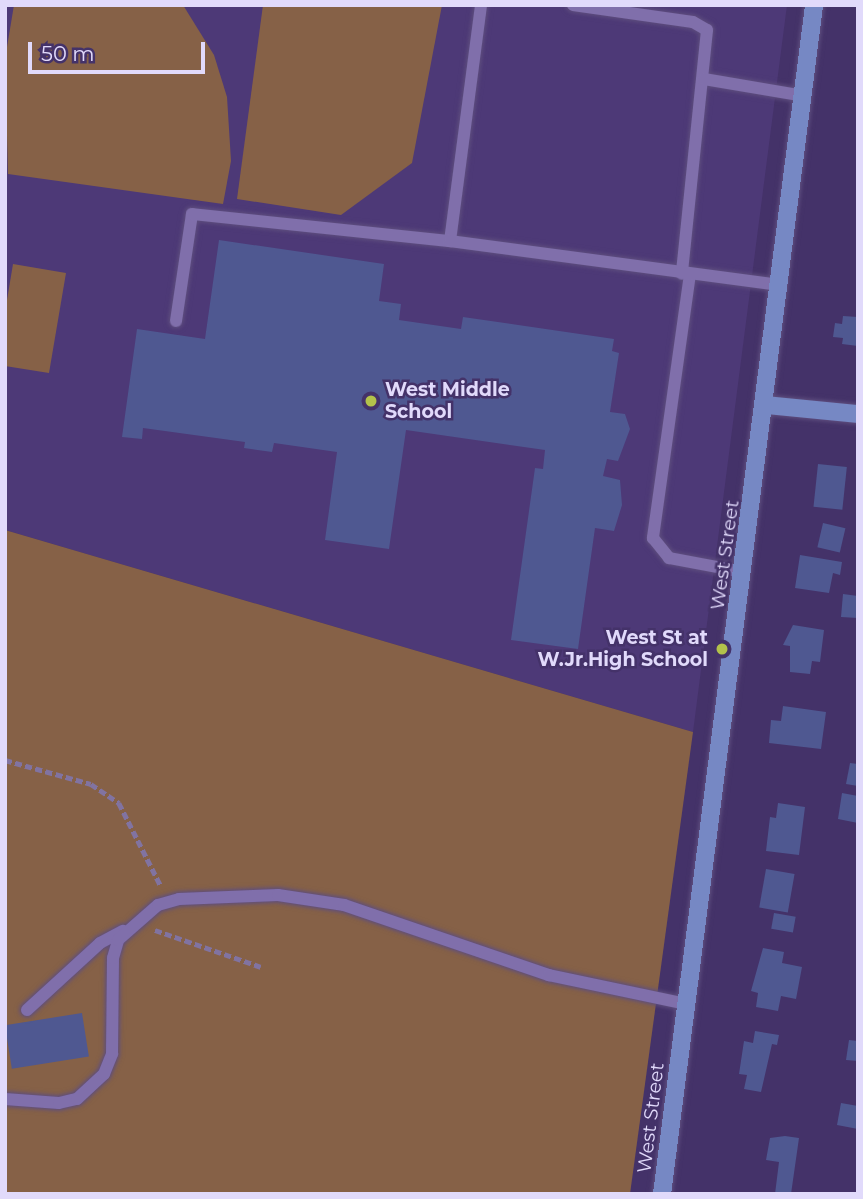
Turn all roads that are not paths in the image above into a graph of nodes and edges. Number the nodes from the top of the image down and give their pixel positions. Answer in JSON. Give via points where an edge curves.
{"nodes":[{"id":1,"x":481,"y":5,"type":"edge"},
{"id":2,"x":573,"y":5,"type":"edge"},
{"id":3,"x":814,"y":5,"type":"edge"},
{"id":4,"x":704,"y":79,"type":"junction"},
{"id":5,"x":804,"y":96,"type":"junction"},
{"id":6,"x":450,"y":241,"type":"junction"},
{"id":7,"x":686,"y":274,"type":"junction"},
{"id":8,"x":781,"y":285,"type":"junction"},
{"id":9,"x":176,"y":321,"type":"dead end"},
{"id":10,"x":766,"y":405,"type":"junction"},
{"id":11,"x":858,"y":414,"type":"edge"},
{"id":12,"x":744,"y":572,"type":"junction"},
{"id":13,"x":130,"y":926,"type":"junction"},
{"id":14,"x":687,"y":1004,"type":"junction"},
{"id":15,"x":27,"y":1010,"type":"dead end"},
{"id":16,"x":5,"y":1100,"type":"edge"},
{"id":17,"x":663,"y":1194,"type":"edge"}],
"edges":[{"from":1,"to":6,"type":"lane"},
{"from":2,"to":4,"type":"lane","via":[[704,26],[709,38]]},
{"from":3,"to":5,"type":"street","name":"West Street"},
{"from":4,"to":5,"type":"lane"},
{"from":4,"to":7,"type":"lane"},
{"from":5,"to":8,"type":"street","name":"West Street"},
{"from":6,"to":7,"type":"lane"},
{"from":6,"to":9,"type":"lane","via":[[192,214]]},
{"from":7,"to":8,"type":"lane"},
{"from":7,"to":12,"type":"lane","via":[[653,538],[669,558]]},
{"from":8,"to":10,"type":"street","name":"West Street"},
{"from":10,"to":11,"type":"street"},
{"from":10,"to":12,"type":"street","name":"West Street"},
{"from":12,"to":14,"type":"street","name":"West Street"},
{"from":13,"to":14,"type":"lane","via":[[158,905],[179,899],[278,895],[344,905],[549,975]]},
{"from":13,"to":15,"type":"lane","via":[[100,943]]},
{"from":13,"to":16,"type":"lane","via":[[113,958],[113,1035],[104,1074],[77,1099],[59,1103]]},
{"from":14,"to":17,"type":"street","name":"West Street"}]}
